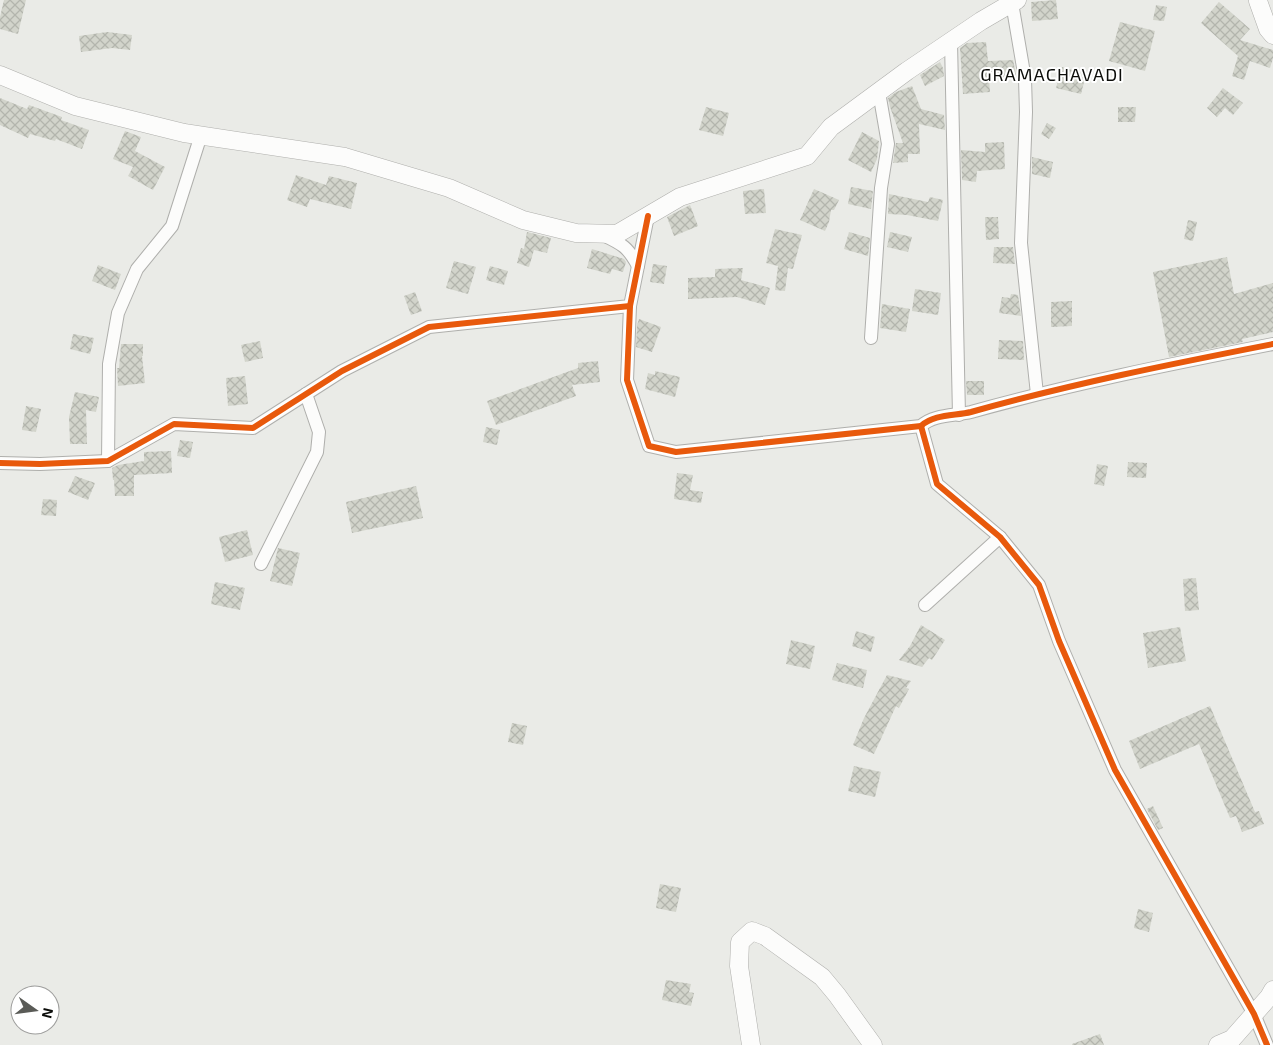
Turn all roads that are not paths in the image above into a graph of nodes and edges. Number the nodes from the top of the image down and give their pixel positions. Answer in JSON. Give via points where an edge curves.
{"nodes":[{"id":1,"x":1258,"y":0,"type":"edge"},
{"id":2,"x":1014,"y":2,"type":"edge"},
{"id":3,"x":1273,"y":35,"type":"edge"},
{"id":4,"x":951,"y":42,"type":"junction"},
{"id":5,"x":0,"y":75,"type":"edge"},
{"id":6,"x":879,"y":92,"type":"junction"},
{"id":7,"x":201,"y":135,"type":"junction"},
{"id":8,"x":648,"y":216,"type":"junction"},
{"id":9,"x":601,"y":234,"type":"junction"},
{"id":10,"x":638,"y":266,"type":"junction"},
{"id":11,"x":630,"y":306,"type":"junction"},
{"id":12,"x":871,"y":338,"type":"dead end"},
{"id":13,"x":1273,"y":344,"type":"edge"},
{"id":14,"x":306,"y":394,"type":"junction"},
{"id":15,"x":1037,"y":394,"type":"junction"},
{"id":16,"x":959,"y":415,"type":"junction"},
{"id":17,"x":921,"y":426,"type":"junction"},
{"id":18,"x":108,"y":461,"type":"junction"},
{"id":19,"x":0,"y":463,"type":"edge"},
{"id":20,"x":1000,"y":537,"type":"junction"},
{"id":21,"x":261,"y":564,"type":"dead end"},
{"id":22,"x":925,"y":605,"type":"dead end"},
{"id":23,"x":1273,"y":990,"type":"edge"},
{"id":24,"x":1254,"y":1014,"type":"junction"},
{"id":25,"x":751,"y":1045,"type":"edge"},
{"id":26,"x":873,"y":1045,"type":"edge"},
{"id":27,"x":1218,"y":1045,"type":"edge"},
{"id":28,"x":1267,"y":1045,"type":"edge"}],
"edges":[{"from":1,"to":3,"type":"main road"},
{"from":2,"to":4,"type":"main road"},
{"from":2,"to":15,"type":"street","via":[[1025,79],[1022,244]]},
{"from":4,"to":6,"type":"main road"},
{"from":4,"to":16,"type":"street"},
{"from":5,"to":7,"type":"main road","via":[[74,106]]},
{"from":6,"to":8,"type":"main road","via":[[831,127],[807,156],[680,197]]},
{"from":6,"to":12,"type":"street","via":[[888,144],[881,188]]},
{"from":7,"to":9,"type":"main road","via":[[345,157],[449,188],[523,220],[576,233]]},
{"from":7,"to":18,"type":"street","via":[[172,226],[137,269],[118,313],[109,364]]},
{"from":8,"to":9,"type":"main road","via":[[617,234]]},
{"from":8,"to":10,"type":"street"},
{"from":9,"to":10,"type":"street","via":[[624,245]]},
{"from":10,"to":11,"type":"street"},
{"from":11,"to":14,"type":"street","via":[[429,327],[342,371]]},
{"from":11,"to":17,"type":"street","via":[[627,380],[649,446],[676,452]]},
{"from":13,"to":15,"type":"street","via":[[1156,366]]},
{"from":14,"to":18,"type":"street","via":[[253,428],[174,424]]},
{"from":14,"to":21,"type":"street","via":[[319,432],[317,452]]},
{"from":15,"to":16,"type":"street"},
{"from":16,"to":17,"type":"street","via":[[928,419]]},
{"from":17,"to":20,"type":"street","via":[[937,484]]},
{"from":18,"to":19,"type":"street"},
{"from":20,"to":22,"type":"street"},
{"from":20,"to":24,"type":"street","via":[[1039,585],[1059,642],[1116,770]]},
{"from":23,"to":24,"type":"main road"},
{"from":24,"to":27,"type":"main road","via":[[1232,1039]]},
{"from":24,"to":28,"type":"street"},
{"from":25,"to":26,"type":"main road","via":[[739,966],[740,942],[752,931],[765,936],[822,977]]}]}
